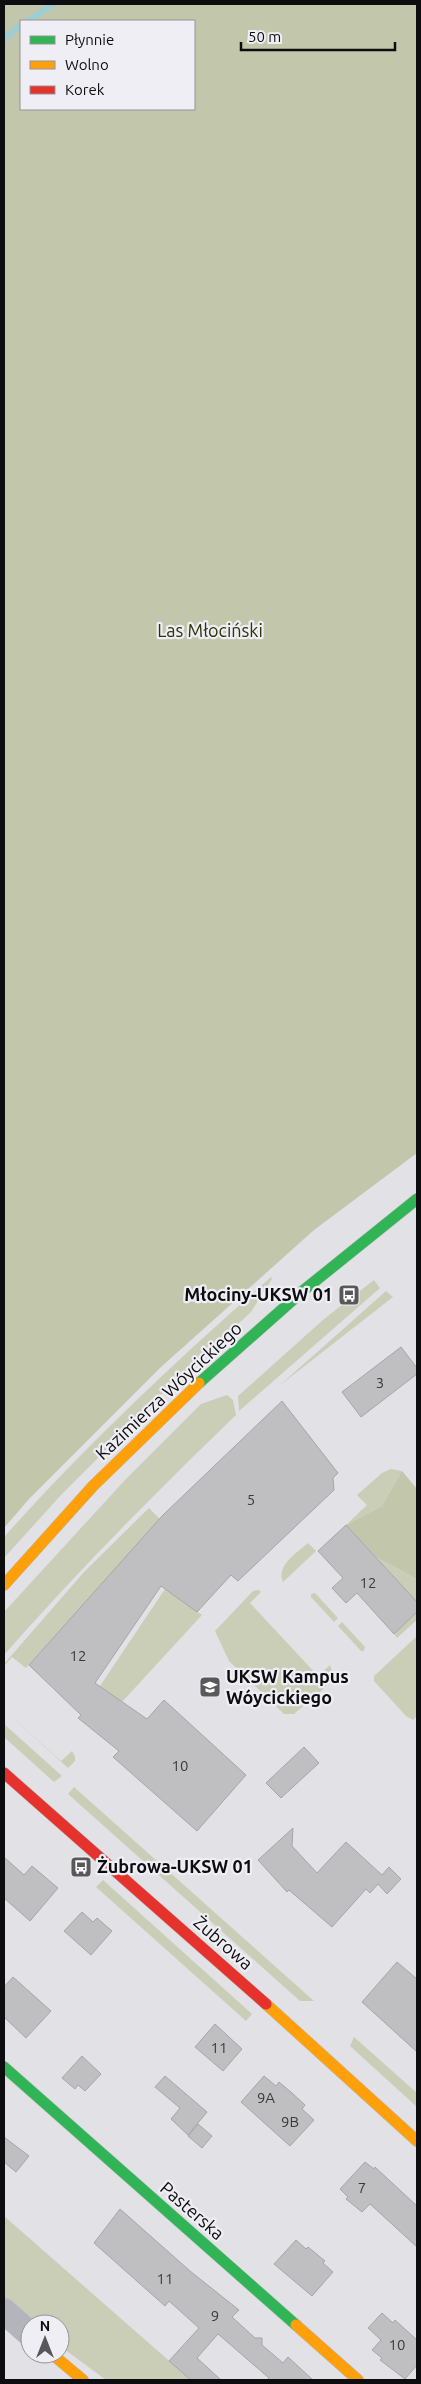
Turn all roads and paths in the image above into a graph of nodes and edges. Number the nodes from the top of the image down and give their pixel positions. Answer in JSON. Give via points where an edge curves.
{"nodes":[{"id":1,"x":417,"y":1198,"type":"edge"},
{"id":2,"x":4,"y":1585,"type":"edge"},
{"id":3,"x":4,"y":1772,"type":"edge"},
{"id":4,"x":4,"y":2067,"type":"edge"},
{"id":5,"x":417,"y":2140,"type":"edge"},
{"id":6,"x":4,"y":2311,"type":"edge"},
{"id":7,"x":20,"y":2325,"type":"edge"},
{"id":8,"x":64,"y":2364,"type":"edge"},
{"id":9,"x":83,"y":2380,"type":"edge"},
{"id":10,"x":358,"y":2380,"type":"edge"}],
"edges":[{"from":1,"to":2,"type":"street","name":"Kazimierza Wóycickiego","via":[[298,1294],[162,1418],[69,1512]]},
{"from":3,"to":5,"type":"street","name":"Żubrowa"},
{"from":4,"to":10,"type":"street","name":"Pasterska"},
{"from":6,"to":7,"type":"street"},
{"from":8,"to":9,"type":"street"}]}
